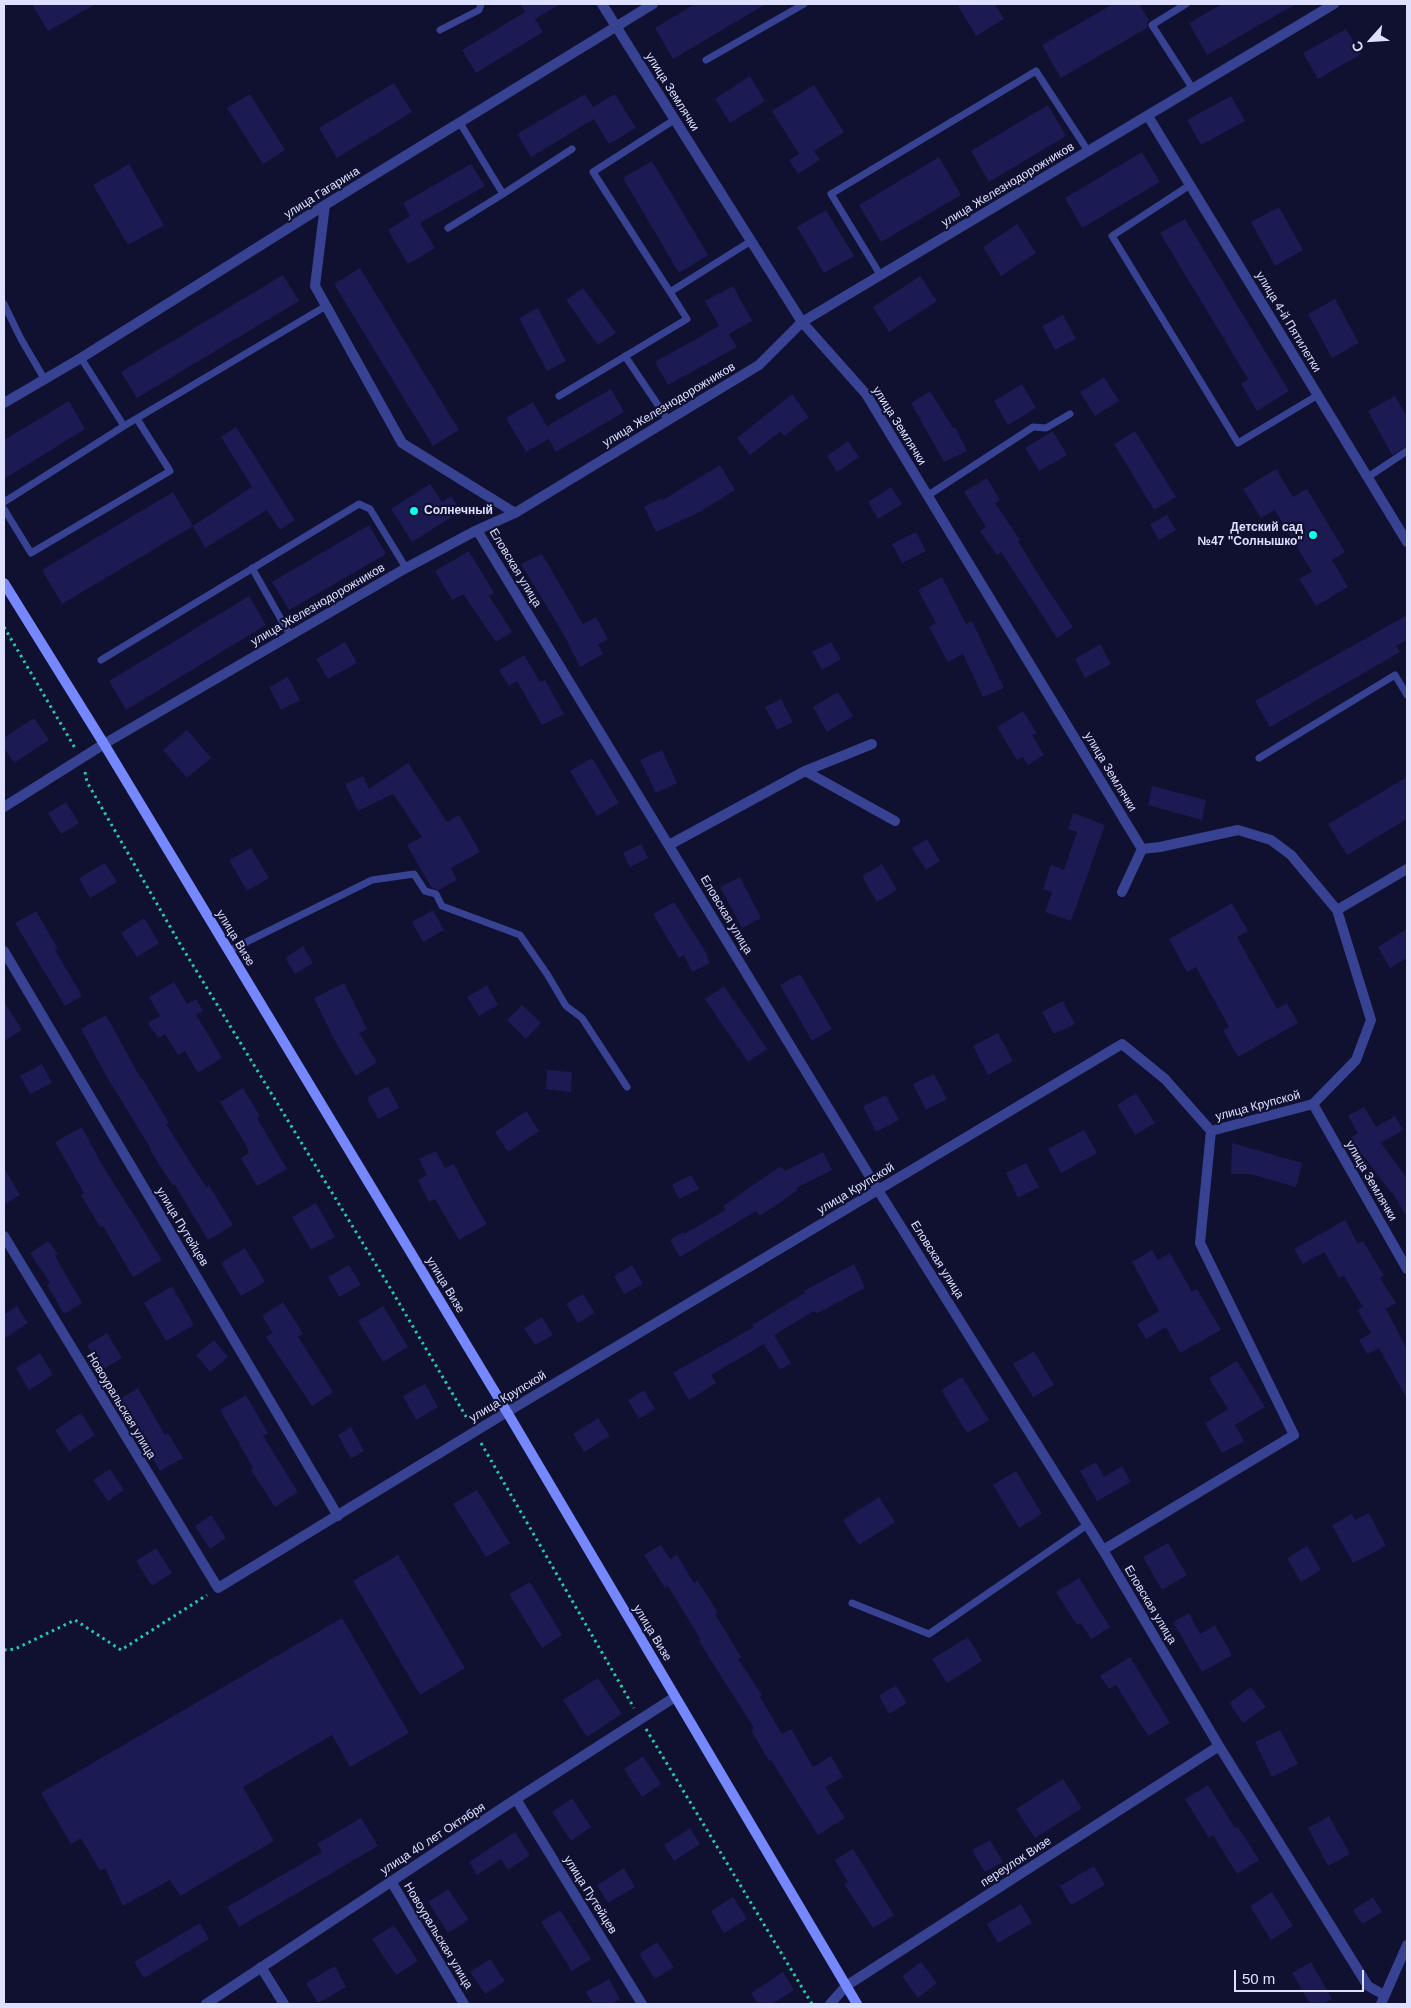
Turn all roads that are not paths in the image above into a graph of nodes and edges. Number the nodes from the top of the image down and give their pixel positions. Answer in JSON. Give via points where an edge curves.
{"nodes":[{"id":1,"x":481,"y":4,"type":"edge"},
{"id":2,"x":602,"y":4,"type":"edge"},
{"id":3,"x":654,"y":4,"type":"edge"},
{"id":4,"x":804,"y":4,"type":"edge"},
{"id":5,"x":1186,"y":4,"type":"edge"},
{"id":6,"x":1334,"y":4,"type":"edge"},
{"id":7,"x":616,"y":28,"type":"junction"},
{"id":8,"x":440,"y":30,"type":"dead end"},
{"id":9,"x":706,"y":60,"type":"dead end"},
{"id":10,"x":1193,"y":89,"type":"junction"},
{"id":11,"x":1148,"y":116,"type":"junction"},
{"id":12,"x":674,"y":120,"type":"junction"},
{"id":13,"x":460,"y":123,"type":"junction"},
{"id":14,"x":572,"y":149,"type":"dead end"},
{"id":15,"x":1088,"y":151,"type":"junction"},
{"id":16,"x":1190,"y":185,"type":"junction"},
{"id":17,"x":503,"y":194,"type":"junction"},
{"id":18,"x":325,"y":205,"type":"junction"},
{"id":19,"x":448,"y":228,"type":"dead end"},
{"id":20,"x":751,"y":241,"type":"junction"},
{"id":21,"x":881,"y":276,"type":"junction"},
{"id":22,"x":670,"y":292,"type":"junction"},
{"id":23,"x":4,"y":304,"type":"edge"},
{"id":24,"x":326,"y":306,"type":"junction"},
{"id":25,"x":802,"y":322,"type":"junction"},
{"id":26,"x":625,"y":356,"type":"junction"},
{"id":27,"x":82,"y":358,"type":"junction"},
{"id":28,"x":46,"y":380,"type":"junction"},
{"id":29,"x":1318,"y":395,"type":"junction"},
{"id":30,"x":559,"y":396,"type":"dead end"},
{"id":31,"x":4,"y":403,"type":"edge"},
{"id":32,"x":1070,"y":414,"type":"dead end"},
{"id":33,"x":137,"y":419,"type":"junction"},
{"id":34,"x":668,"y":420,"type":"junction"},
{"id":35,"x":124,"y":426,"type":"junction"},
{"id":36,"x":1407,"y":451,"type":"edge"},
{"id":37,"x":1368,"y":477,"type":"junction"},
{"id":38,"x":927,"y":496,"type":"junction"},
{"id":39,"x":4,"y":502,"type":"edge"},
{"id":40,"x":4,"y":509,"type":"edge"},
{"id":41,"x":515,"y":513,"type":"junction"},
{"id":42,"x":477,"y":530,"type":"junction"},
{"id":43,"x":1407,"y":542,"type":"edge"},
{"id":44,"x":252,"y":568,"type":"junction"},
{"id":45,"x":406,"y":568,"type":"junction"},
{"id":46,"x":4,"y":583,"type":"edge"},
{"id":47,"x":290,"y":636,"type":"junction"},
{"id":48,"x":101,"y":660,"type":"dead end"},
{"id":49,"x":1407,"y":695,"type":"edge"},
{"id":50,"x":104,"y":744,"type":"junction"},
{"id":51,"x":872,"y":744,"type":"dead end"},
{"id":52,"x":1259,"y":758,"type":"dead end"},
{"id":53,"x":805,"y":771,"type":"junction"},
{"id":54,"x":4,"y":806,"type":"edge"},
{"id":55,"x":895,"y":820,"type":"dead end"},
{"id":56,"x":669,"y":845,"type":"junction"},
{"id":57,"x":1142,"y":849,"type":"junction"},
{"id":58,"x":1407,"y":869,"type":"edge"},
{"id":59,"x":1122,"y":892,"type":"dead end"},
{"id":60,"x":1337,"y":910,"type":"junction"},
{"id":61,"x":4,"y":950,"type":"edge"},
{"id":62,"x":228,"y":951,"type":"junction"},
{"id":63,"x":627,"y":1087,"type":"dead end"},
{"id":64,"x":1313,"y":1104,"type":"junction"},
{"id":65,"x":1211,"y":1131,"type":"junction"},
{"id":66,"x":878,"y":1190,"type":"junction"},
{"id":67,"x":4,"y":1236,"type":"edge"},
{"id":68,"x":1407,"y":1269,"type":"edge"},
{"id":69,"x":507,"y":1412,"type":"junction"},
{"id":70,"x":338,"y":1516,"type":"junction"},
{"id":71,"x":1087,"y":1525,"type":"junction"},
{"id":72,"x":1102,"y":1550,"type":"junction"},
{"id":73,"x":218,"y":1588,"type":"joint"},
{"id":74,"x":852,"y":1603,"type":"dead end"},
{"id":75,"x":675,"y":1697,"type":"junction"},
{"id":76,"x":1219,"y":1746,"type":"junction"},
{"id":77,"x":516,"y":1800,"type":"junction"},
{"id":78,"x":391,"y":1881,"type":"junction"},
{"id":79,"x":1407,"y":1945,"type":"edge"},
{"id":80,"x":261,"y":1967,"type":"junction"},
{"id":81,"x":846,"y":1986,"type":"junction"},
{"id":82,"x":1383,"y":2000,"type":"edge"},
{"id":83,"x":206,"y":2004,"type":"edge"},
{"id":84,"x":284,"y":2004,"type":"edge"},
{"id":85,"x":464,"y":2004,"type":"edge"},
{"id":86,"x":642,"y":2004,"type":"edge"},
{"id":87,"x":830,"y":2004,"type":"edge"},
{"id":88,"x":857,"y":2004,"type":"edge"}],
"edges":[{"from":1,"to":8,"type":"lane","via":[[479,10]]},
{"from":2,"to":7,"type":"street","name":"улица Землячки"},
{"from":3,"to":7,"type":"street","name":"улица Гагарина"},
{"from":4,"to":9,"type":"lane"},
{"from":5,"to":10,"type":"lane","via":[[1152,25]]},
{"from":6,"to":10,"type":"street","name":"улица Железнодорожников"},
{"from":7,"to":12,"type":"street","name":"улица Землячки"},
{"from":7,"to":13,"type":"street","name":"улица Гагарина"},
{"from":10,"to":11,"type":"street","name":"улица Железнодорожников"},
{"from":11,"to":15,"type":"street","name":"улица Железнодорожников"},
{"from":11,"to":16,"type":"street","name":"улица 4-й Пятилетки"},
{"from":12,"to":20,"type":"street","name":"улица Землячки"},
{"from":12,"to":22,"type":"lane","via":[[593,172]]},
{"from":13,"to":17,"type":"lane"},
{"from":13,"to":18,"type":"street","name":"улица Гагарина"},
{"from":14,"to":17,"type":"lane"},
{"from":15,"to":21,"type":"street","name":"улица Железнодорожников"},
{"from":15,"to":21,"type":"lane","via":[[1036,71],[831,194]]},
{"from":16,"to":29,"type":"street","name":"улица 4-й Пятилетки"},
{"from":16,"to":29,"type":"lane","via":[[1112,236],[1238,443]]},
{"from":17,"to":19,"type":"lane"},
{"from":18,"to":24,"type":"street","via":[[315,286]]},
{"from":18,"to":27,"type":"street","name":"улица Гагарина"},
{"from":20,"to":22,"type":"lane"},
{"from":20,"to":25,"type":"street","name":"улица Землячки"},
{"from":21,"to":25,"type":"street","name":"улица Железнодорожников"},
{"from":22,"to":26,"type":"lane","via":[[687,319]]},
{"from":23,"to":28,"type":"lane"},
{"from":24,"to":33,"type":"lane"},
{"from":24,"to":41,"type":"street","via":[[402,444]]},
{"from":25,"to":34,"type":"street","name":"улица Железнодорожников","via":[[759,365]]},
{"from":25,"to":38,"type":"street","name":"улица Землячки","via":[[866,394]]},
{"from":26,"to":30,"type":"lane"},
{"from":26,"to":34,"type":"lane"},
{"from":27,"to":28,"type":"street","name":"улица Гагарина"},
{"from":27,"to":35,"type":"lane"},
{"from":28,"to":31,"type":"street","name":"улица Гагарина"},
{"from":29,"to":37,"type":"street","name":"улица 4-й Пятилетки"},
{"from":32,"to":38,"type":"lane","via":[[1046,428],[1033,427]]},
{"from":33,"to":35,"type":"lane"},
{"from":33,"to":40,"type":"lane","via":[[170,471],[32,553]]},
{"from":34,"to":41,"type":"street","name":"улица Железнодорожников"},
{"from":35,"to":39,"type":"lane"},
{"from":36,"to":37,"type":"lane"},
{"from":37,"to":43,"type":"street","name":"улица 4-й Пятилетки"},
{"from":38,"to":57,"type":"street","name":"улица Землячки"},
{"from":41,"to":42,"type":"street","name":"улица Железнодорожников"},
{"from":42,"to":45,"type":"street","name":"улица Железнодорожников"},
{"from":42,"to":56,"type":"street","name":"Еловская улица"},
{"from":44,"to":45,"type":"lane","via":[[359,504],[370,508]]},
{"from":44,"to":47,"type":"lane"},
{"from":44,"to":48,"type":"lane"},
{"from":45,"to":47,"type":"street","name":"улица Железнодорожников"},
{"from":46,"to":50,"type":"street","name":"улица Визе"},
{"from":47,"to":50,"type":"street","name":"улица Железнодорожников"},
{"from":49,"to":52,"type":"lane","via":[[1395,675]]},
{"from":50,"to":54,"type":"street","name":"улица Железнодорожников"},
{"from":50,"to":62,"type":"street","name":"улица Визе"},
{"from":51,"to":53,"type":"street"},
{"from":53,"to":55,"type":"street"},
{"from":53,"to":56,"type":"street"},
{"from":56,"to":66,"type":"street","name":"Еловская улица"},
{"from":57,"to":59,"type":"street"},
{"from":57,"to":60,"type":"street","name":"улица Крупской","via":[[1238,830],[1271,840],[1291,855]]},
{"from":58,"to":60,"type":"street"},
{"from":60,"to":64,"type":"street","name":"улица Крупской","via":[[1371,1020],[1356,1060]]},
{"from":61,"to":70,"type":"street","name":"улица Путейцев"},
{"from":62,"to":63,"type":"lane","via":[[372,880],[414,874],[425,891],[436,894],[442,906],[520,935],[566,1006],[582,1018]]},
{"from":62,"to":69,"type":"street","name":"улица Визе"},
{"from":64,"to":65,"type":"street","name":"улица Крупской"},
{"from":64,"to":68,"type":"street","name":"улица Землячки"},
{"from":65,"to":66,"type":"street","name":"улица Крупской","via":[[1165,1079],[1122,1044]]},
{"from":65,"to":72,"type":"street","via":[[1200,1243],[1294,1435]]},
{"from":66,"to":69,"type":"street","name":"улица Крупской"},
{"from":66,"to":71,"type":"street","name":"Еловская улица"},
{"from":67,"to":73,"type":"street","name":"Новоуральская улица"},
{"from":69,"to":70,"type":"street","name":"улица Крупской"},
{"from":69,"to":75,"type":"street","name":"улица Визе"},
{"from":70,"to":73,"type":"street","name":"улица Крупской"},
{"from":71,"to":72,"type":"street","name":"Еловская улица"},
{"from":71,"to":74,"type":"lane","via":[[929,1634]]},
{"from":72,"to":76,"type":"street","name":"Еловская улица"},
{"from":75,"to":77,"type":"street","name":"улица 40 лет Октября"},
{"from":75,"to":81,"type":"street","name":"улица Визе"},
{"from":76,"to":81,"type":"street","name":"переулок Визе"},
{"from":76,"to":82,"type":"street","name":"Еловская улица","via":[[1368,1986]]},
{"from":77,"to":78,"type":"street","name":"улица 40 лет Октября"},
{"from":77,"to":86,"type":"street","name":"улица Путейцев"},
{"from":78,"to":80,"type":"street","name":"улица 40 лет Октября"},
{"from":78,"to":85,"type":"street","name":"Новоуральская улица"},
{"from":79,"to":82,"type":"street"},
{"from":80,"to":83,"type":"street","name":"улица 40 лет Октября"},
{"from":80,"to":84,"type":"street"},
{"from":81,"to":87,"type":"street","name":"переулок Визе"},
{"from":81,"to":88,"type":"street","name":"улица Визе"}]}
